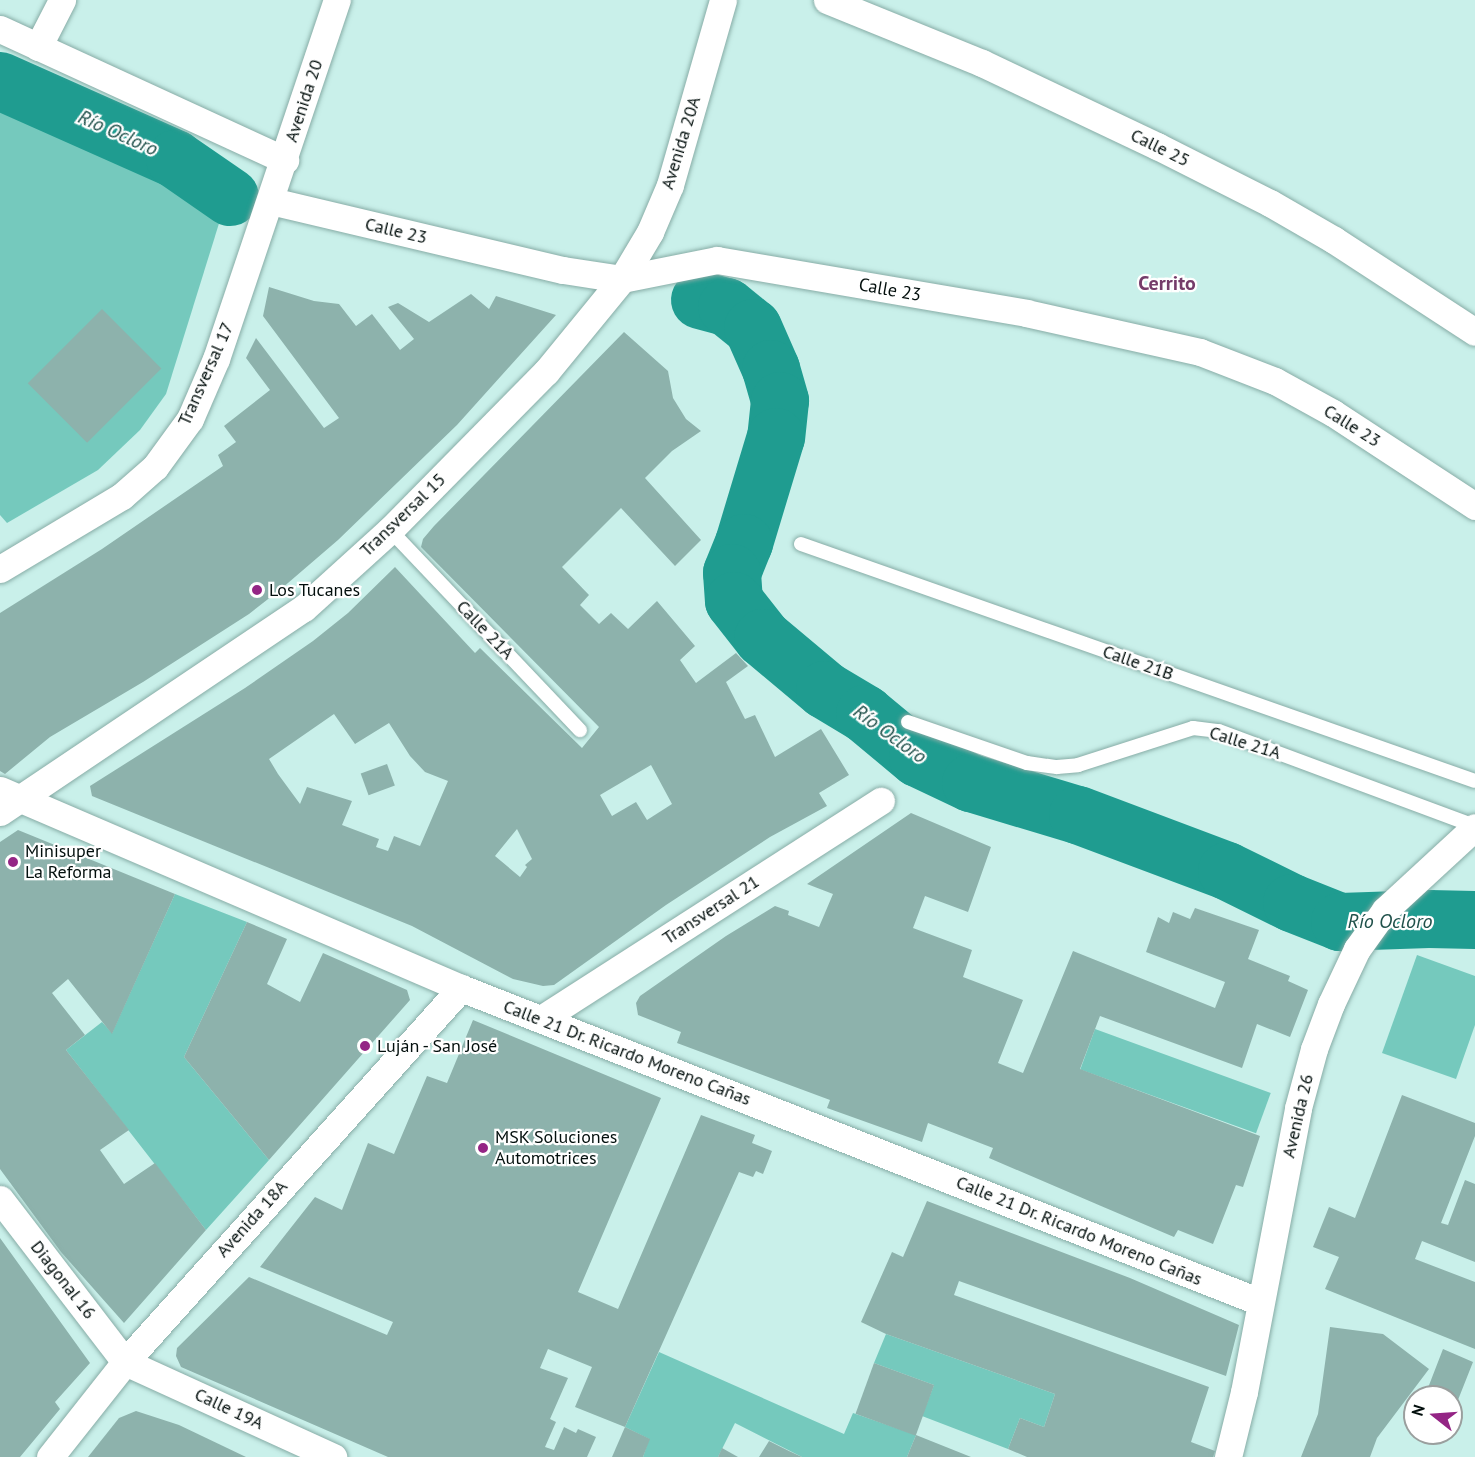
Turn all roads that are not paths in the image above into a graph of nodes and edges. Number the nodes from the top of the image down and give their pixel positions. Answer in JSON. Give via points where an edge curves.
{"nodes":[{"id":1,"x":62,"y":0,"type":"edge"},
{"id":2,"x":337,"y":0,"type":"edge"},
{"id":3,"x":723,"y":0,"type":"edge"},
{"id":4,"x":827,"y":0,"type":"edge"},
{"id":5,"x":0,"y":29,"type":"edge"},
{"id":6,"x":38,"y":47,"type":"junction"},
{"id":7,"x":285,"y":160,"type":"junction"},
{"id":8,"x":272,"y":201,"type":"junction"},
{"id":9,"x":622,"y":279,"type":"junction"},
{"id":10,"x":1475,"y":332,"type":"edge"},
{"id":11,"x":1475,"y":506,"type":"edge"},
{"id":12,"x":390,"y":530,"type":"junction"},
{"id":13,"x":801,"y":544,"type":"dead end"},
{"id":14,"x":0,"y":569,"type":"edge"},
{"id":15,"x":908,"y":722,"type":"dead end"},
{"id":16,"x":580,"y":730,"type":"dead end"},
{"id":17,"x":1475,"y":781,"type":"edge"},
{"id":18,"x":7,"y":800,"type":"edge"},
{"id":19,"x":881,"y":801,"type":"dead end"},
{"id":20,"x":1475,"y":827,"type":"edge"},
{"id":21,"x":461,"y":988,"type":"junction"},
{"id":22,"x":542,"y":1019,"type":"junction"},
{"id":23,"x":0,"y":1199,"type":"edge"},
{"id":24,"x":1260,"y":1302,"type":"junction"},
{"id":25,"x":125,"y":1362,"type":"junction"},
{"id":26,"x":50,"y":1457,"type":"edge"},
{"id":27,"x":333,"y":1457,"type":"edge"},
{"id":28,"x":1228,"y":1457,"type":"edge"}],
"edges":[{"from":1,"to":6,"type":"street"},
{"from":2,"to":7,"type":"street","name":"Avenida 20"},
{"from":3,"to":9,"type":"street","name":"Avenida 20A","via":[[670,185],[650,232]]},
{"from":4,"to":10,"type":"street","name":"Calle 25","via":[[982,63],[1260,198],[1334,240]]},
{"from":5,"to":6,"type":"street"},
{"from":6,"to":7,"type":"street"},
{"from":7,"to":8,"type":"street","name":"Avenida 20"},
{"from":8,"to":9,"type":"street","name":"Calle 23","via":[[562,270]]},
{"from":8,"to":14,"type":"street","name":"Transversal 17","via":[[216,359],[190,419],[155,467],[122,496]]},
{"from":9,"to":11,"type":"street","name":"Calle 23","via":[[717,260],[1026,314],[1200,352],[1275,381],[1333,413]]},
{"from":9,"to":12,"type":"street","name":"Transversal 15","via":[[546,372]]},
{"from":12,"to":16,"type":"lane","name":"Calle 21A"},
{"from":12,"to":18,"type":"street","name":"Transversal 15","via":[[304,608]]},
{"from":13,"to":17,"type":"lane","name":"Calle 21B"},
{"from":15,"to":20,"type":"lane","name":"Calle 21A","via":[[1027,763],[1057,767],[1096,760],[1193,728],[1219,731]]},
{"from":18,"to":21,"type":"street","name":"Calle 21 Dr. Ricardo Moreno Cañas"},
{"from":19,"to":22,"type":"street","name":"Transversal 21"},
{"from":20,"to":24,"type":"street","name":"Avenida 26","via":[[1385,910],[1357,949],[1331,1004],[1298,1108]]},
{"from":21,"to":22,"type":"street","name":"Calle 21 Dr. Ricardo Moreno Cañas"},
{"from":21,"to":25,"type":"street","name":"Avenida 18A"},
{"from":22,"to":24,"type":"street","name":"Calle 21 Dr. Ricardo Moreno Cañas"},
{"from":23,"to":25,"type":"street","name":"Diagonal 16"},
{"from":24,"to":28,"type":"street","name":"Avenida 26"},
{"from":25,"to":26,"type":"street","name":"Avenida 18A"},
{"from":25,"to":27,"type":"street","name":"Calle 19A"}]}
